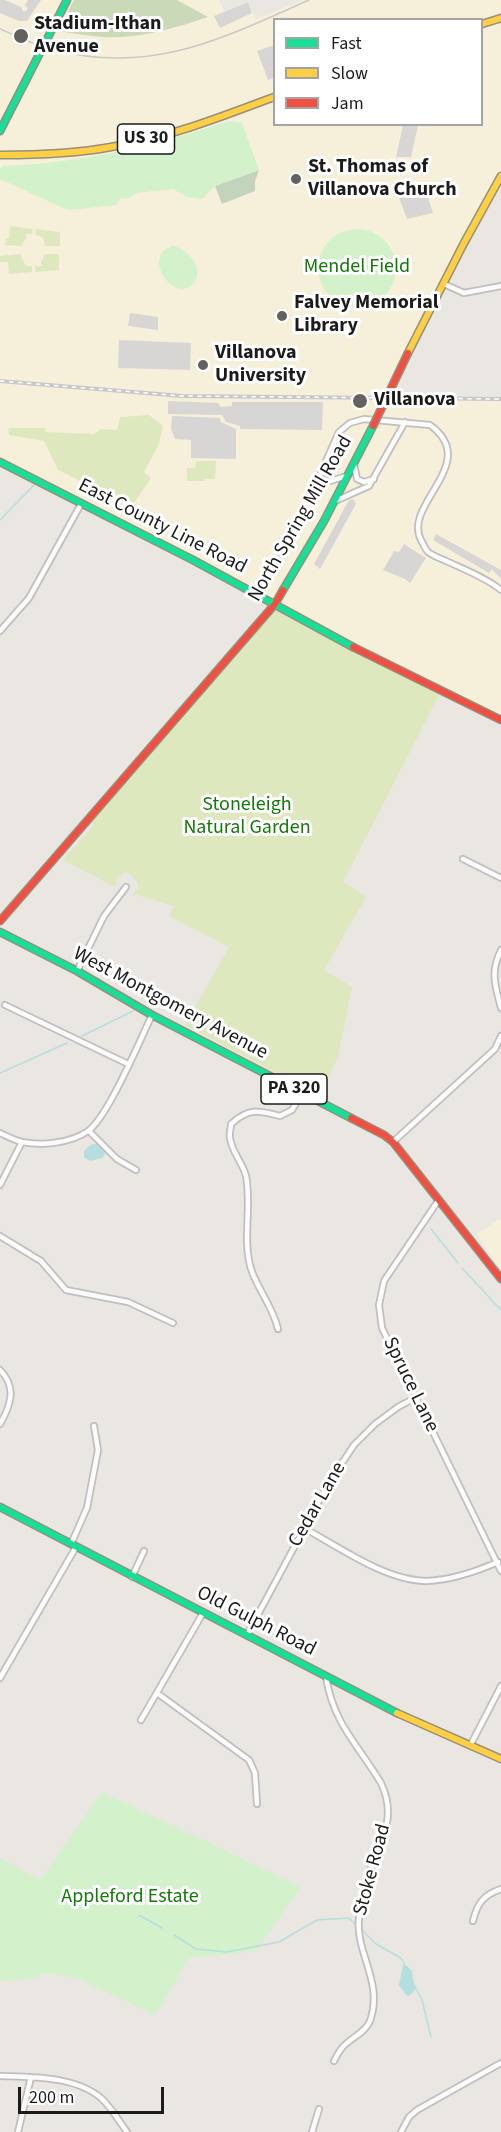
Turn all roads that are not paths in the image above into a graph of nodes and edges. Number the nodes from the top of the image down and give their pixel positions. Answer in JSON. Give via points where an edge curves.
{"nodes":[{"id":1,"x":67,"y":0,"type":"edge"},
{"id":2,"x":501,"y":18,"type":"edge"},
{"id":3,"x":483,"y":24,"type":"edge"},
{"id":4,"x":273,"y":97,"type":"edge"},
{"id":5,"x":0,"y":130,"type":"edge"},
{"id":6,"x":0,"y":155,"type":"edge"},
{"id":7,"x":501,"y":176,"type":"edge"},
{"id":8,"x":444,"y":284,"type":"junction"},
{"id":9,"x":501,"y":286,"type":"edge"},
{"id":10,"x":405,"y":422,"type":"junction"},
{"id":11,"x":0,"y":462,"type":"edge"},
{"id":12,"x":354,"y":463,"type":"junction"},
{"id":13,"x":347,"y":476,"type":"junction"},
{"id":14,"x":318,"y":479,"type":"junction"},
{"id":15,"x":374,"y":479,"type":"junction"},
{"id":16,"x":316,"y":488,"type":"dead end"},
{"id":17,"x":81,"y":504,"type":"junction"},
{"id":18,"x":331,"y":506,"type":"junction"},
{"id":19,"x":501,"y":590,"type":"edge"},
{"id":20,"x":275,"y":604,"type":"junction"},
{"id":21,"x":0,"y":631,"type":"edge"},
{"id":22,"x":501,"y":720,"type":"edge"},
{"id":23,"x":463,"y":859,"type":"dead end"},
{"id":24,"x":501,"y":878,"type":"edge"},
{"id":25,"x":126,"y":887,"type":"dead end"},
{"id":26,"x":0,"y":921,"type":"edge"},
{"id":27,"x":0,"y":932,"type":"edge"},
{"id":28,"x":501,"y":950,"type":"edge"},
{"id":29,"x":77,"y":971,"type":"junction"},
{"id":30,"x":6,"y":1005,"type":"dead end"},
{"id":31,"x":501,"y":1008,"type":"edge"},
{"id":32,"x":152,"y":1015,"type":"junction"},
{"id":33,"x":501,"y":1036,"type":"edge"},
{"id":34,"x":128,"y":1064,"type":"junction"},
{"id":35,"x":302,"y":1093,"type":"junction"},
{"id":36,"x":89,"y":1131,"type":"junction"},
{"id":37,"x":0,"y":1134,"type":"edge"},
{"id":38,"x":22,"y":1142,"type":"junction"},
{"id":39,"x":393,"y":1142,"type":"junction"},
{"id":40,"x":135,"y":1170,"type":"dead end"},
{"id":41,"x":0,"y":1185,"type":"edge"},
{"id":42,"x":438,"y":1201,"type":"junction"},
{"id":43,"x":0,"y":1236,"type":"edge"},
{"id":44,"x":501,"y":1279,"type":"edge"},
{"id":45,"x":173,"y":1323,"type":"dead end"},
{"id":46,"x":278,"y":1329,"type":"dead end"},
{"id":47,"x":0,"y":1370,"type":"edge"},
{"id":48,"x":415,"y":1398,"type":"junction"},
{"id":49,"x":0,"y":1424,"type":"edge"},
{"id":50,"x":94,"y":1426,"type":"dead end"},
{"id":51,"x":0,"y":1507,"type":"edge"},
{"id":52,"x":304,"y":1528,"type":"junction"},
{"id":53,"x":74,"y":1545,"type":"junction"},
{"id":54,"x":144,"y":1551,"type":"dead end"},
{"id":55,"x":498,"y":1562,"type":"junction"},
{"id":56,"x":501,"y":1571,"type":"edge"},
{"id":57,"x":132,"y":1576,"type":"junction"},
{"id":58,"x":203,"y":1613,"type":"junction"},
{"id":59,"x":248,"y":1635,"type":"junction"},
{"id":60,"x":326,"y":1677,"type":"junction"},
{"id":61,"x":0,"y":1678,"type":"edge"},
{"id":62,"x":501,"y":1686,"type":"edge"},
{"id":63,"x":157,"y":1693,"type":"junction"},
{"id":64,"x":141,"y":1720,"type":"dead end"},
{"id":65,"x":470,"y":1746,"type":"junction"},
{"id":66,"x":501,"y":1759,"type":"edge"},
{"id":67,"x":257,"y":1804,"type":"dead end"},
{"id":68,"x":501,"y":1889,"type":"edge"},
{"id":69,"x":473,"y":1921,"type":"dead end"},
{"id":70,"x":334,"y":2061,"type":"dead end"},
{"id":71,"x":501,"y":2062,"type":"edge"},
{"id":72,"x":0,"y":2076,"type":"edge"},
{"id":73,"x":31,"y":2077,"type":"junction"},
{"id":74,"x":319,"y":2109,"type":"dead end"},
{"id":75,"x":18,"y":2132,"type":"edge"},
{"id":76,"x":127,"y":2132,"type":"edge"},
{"id":77,"x":312,"y":2132,"type":"edge"},
{"id":78,"x":401,"y":2132,"type":"edge"}],
"edges":[{"from":1,"to":5,"type":"main road"},
{"from":2,"to":3,"type":"main road"},
{"from":4,"to":6,"type":"main road","number":"US 30","via":[[170,133],[120,145]]},
{"from":7,"to":8,"type":"main road","name":"North Spring Mill Road"},
{"from":8,"to":9,"type":"street","via":[[464,293]]},
{"from":8,"to":12,"type":"main road","name":"North Spring Mill Road","bridge":true},
{"from":10,"to":14,"type":"street","via":[[364,419],[350,423],[339,432]]},
{"from":10,"to":15,"type":"street"},
{"from":10,"to":19,"type":"street","via":[[430,425],[438,431],[448,457],[419,520],[418,533],[427,551]]},
{"from":11,"to":17,"type":"main road","name":"East County Line Road"},
{"from":12,"to":13,"type":"main road","name":"North Spring Mill Road"},
{"from":12,"to":15,"type":"street","via":[[357,479]]},
{"from":13,"to":14,"type":"street"},
{"from":13,"to":18,"type":"main road","name":"North Spring Mill Road"},
{"from":14,"to":16,"type":"street"},
{"from":15,"to":18,"type":"street","via":[[369,486],[343,496]]},
{"from":17,"to":20,"type":"main road","name":"East County Line Road"},
{"from":17,"to":21,"type":"street","via":[[29,598]]},
{"from":18,"to":20,"type":"main road","name":"North Spring Mill Road"},
{"from":20,"to":22,"type":"main road","name":"East County Line Road"},
{"from":20,"to":26,"type":"main road","name":"North Spring Mill Road"},
{"from":23,"to":24,"type":"street"},
{"from":25,"to":29,"type":"street","via":[[104,916]]},
{"from":27,"to":29,"type":"main road","name":"West Montgomery Avenue","number":"PA 320"},
{"from":28,"to":31,"type":"street","via":[[495,962],[494,980]]},
{"from":29,"to":32,"type":"main road","name":"West Montgomery Avenue","number":"PA 320"},
{"from":30,"to":34,"type":"street"},
{"from":32,"to":34,"type":"street"},
{"from":32,"to":35,"type":"main road","name":"West Montgomery Avenue","number":"PA 320"},
{"from":33,"to":39,"type":"street","via":[[495,1049]]},
{"from":34,"to":36,"type":"street","via":[[104,1114]]},
{"from":35,"to":39,"type":"main road","name":"West Montgomery Avenue","number":"PA 320"},
{"from":35,"to":46,"type":"street","via":[[292,1110],[280,1116],[260,1110],[240,1115],[231,1124],[230,1138],[246,1175],[251,1269]]},
{"from":36,"to":38,"type":"street","via":[[68,1140]]},
{"from":36,"to":40,"type":"street","via":[[117,1159]]},
{"from":37,"to":38,"type":"street"},
{"from":38,"to":41,"type":"street"},
{"from":39,"to":42,"type":"main road","name":"West Montgomery Avenue","number":"PA 320"},
{"from":42,"to":44,"type":"main road","name":"West Montgomery Avenue","number":"PA 320"},
{"from":42,"to":48,"type":"street","name":"Spruce Lane","via":[[384,1281],[379,1305],[382,1328]]},
{"from":43,"to":45,"type":"street","via":[[41,1261],[66,1290],[128,1302]]},
{"from":47,"to":49,"type":"street","via":[[12,1391]]},
{"from":48,"to":52,"type":"street","name":"Cedar Lane","via":[[375,1424],[354,1444]]},
{"from":48,"to":55,"type":"street","name":"Spruce Lane"},
{"from":50,"to":53,"type":"street","via":[[98,1450],[87,1508]]},
{"from":51,"to":53,"type":"main road","name":"Old Gulph Road"},
{"from":52,"to":55,"type":"street","via":[[380,1569],[425,1581],[452,1578]]},
{"from":52,"to":59,"type":"street","name":"Cedar Lane"},
{"from":53,"to":57,"type":"main road","name":"Old Gulph Road"},
{"from":53,"to":61,"type":"street"},
{"from":54,"to":57,"type":"street"},
{"from":55,"to":56,"type":"street","name":"Spruce Lane"},
{"from":57,"to":58,"type":"main road","name":"Old Gulph Road"},
{"from":58,"to":59,"type":"main road","name":"Old Gulph Road"},
{"from":58,"to":63,"type":"street"},
{"from":59,"to":60,"type":"main road","name":"Old Gulph Road"},
{"from":60,"to":65,"type":"main road","name":"Old Gulph Road"},
{"from":60,"to":70,"type":"street","name":"Stoke Road","via":[[341,1725],[381,1782],[387,1801],[387,1828],[362,1896],[358,1926],[374,2001],[369,2023],[345,2044]]},
{"from":62,"to":65,"type":"street"},
{"from":63,"to":64,"type":"street"},
{"from":63,"to":67,"type":"street","via":[[249,1761],[255,1773]]},
{"from":65,"to":66,"type":"main road","name":"Old Gulph Road"},
{"from":68,"to":69,"type":"street","via":[[482,1899]]},
{"from":71,"to":78,"type":"street","via":[[417,2110]]},
{"from":72,"to":73,"type":"street"},
{"from":73,"to":75,"type":"street"},
{"from":73,"to":76,"type":"street","via":[[60,2080],[91,2092],[104,2101]]},
{"from":74,"to":77,"type":"street"}]}
